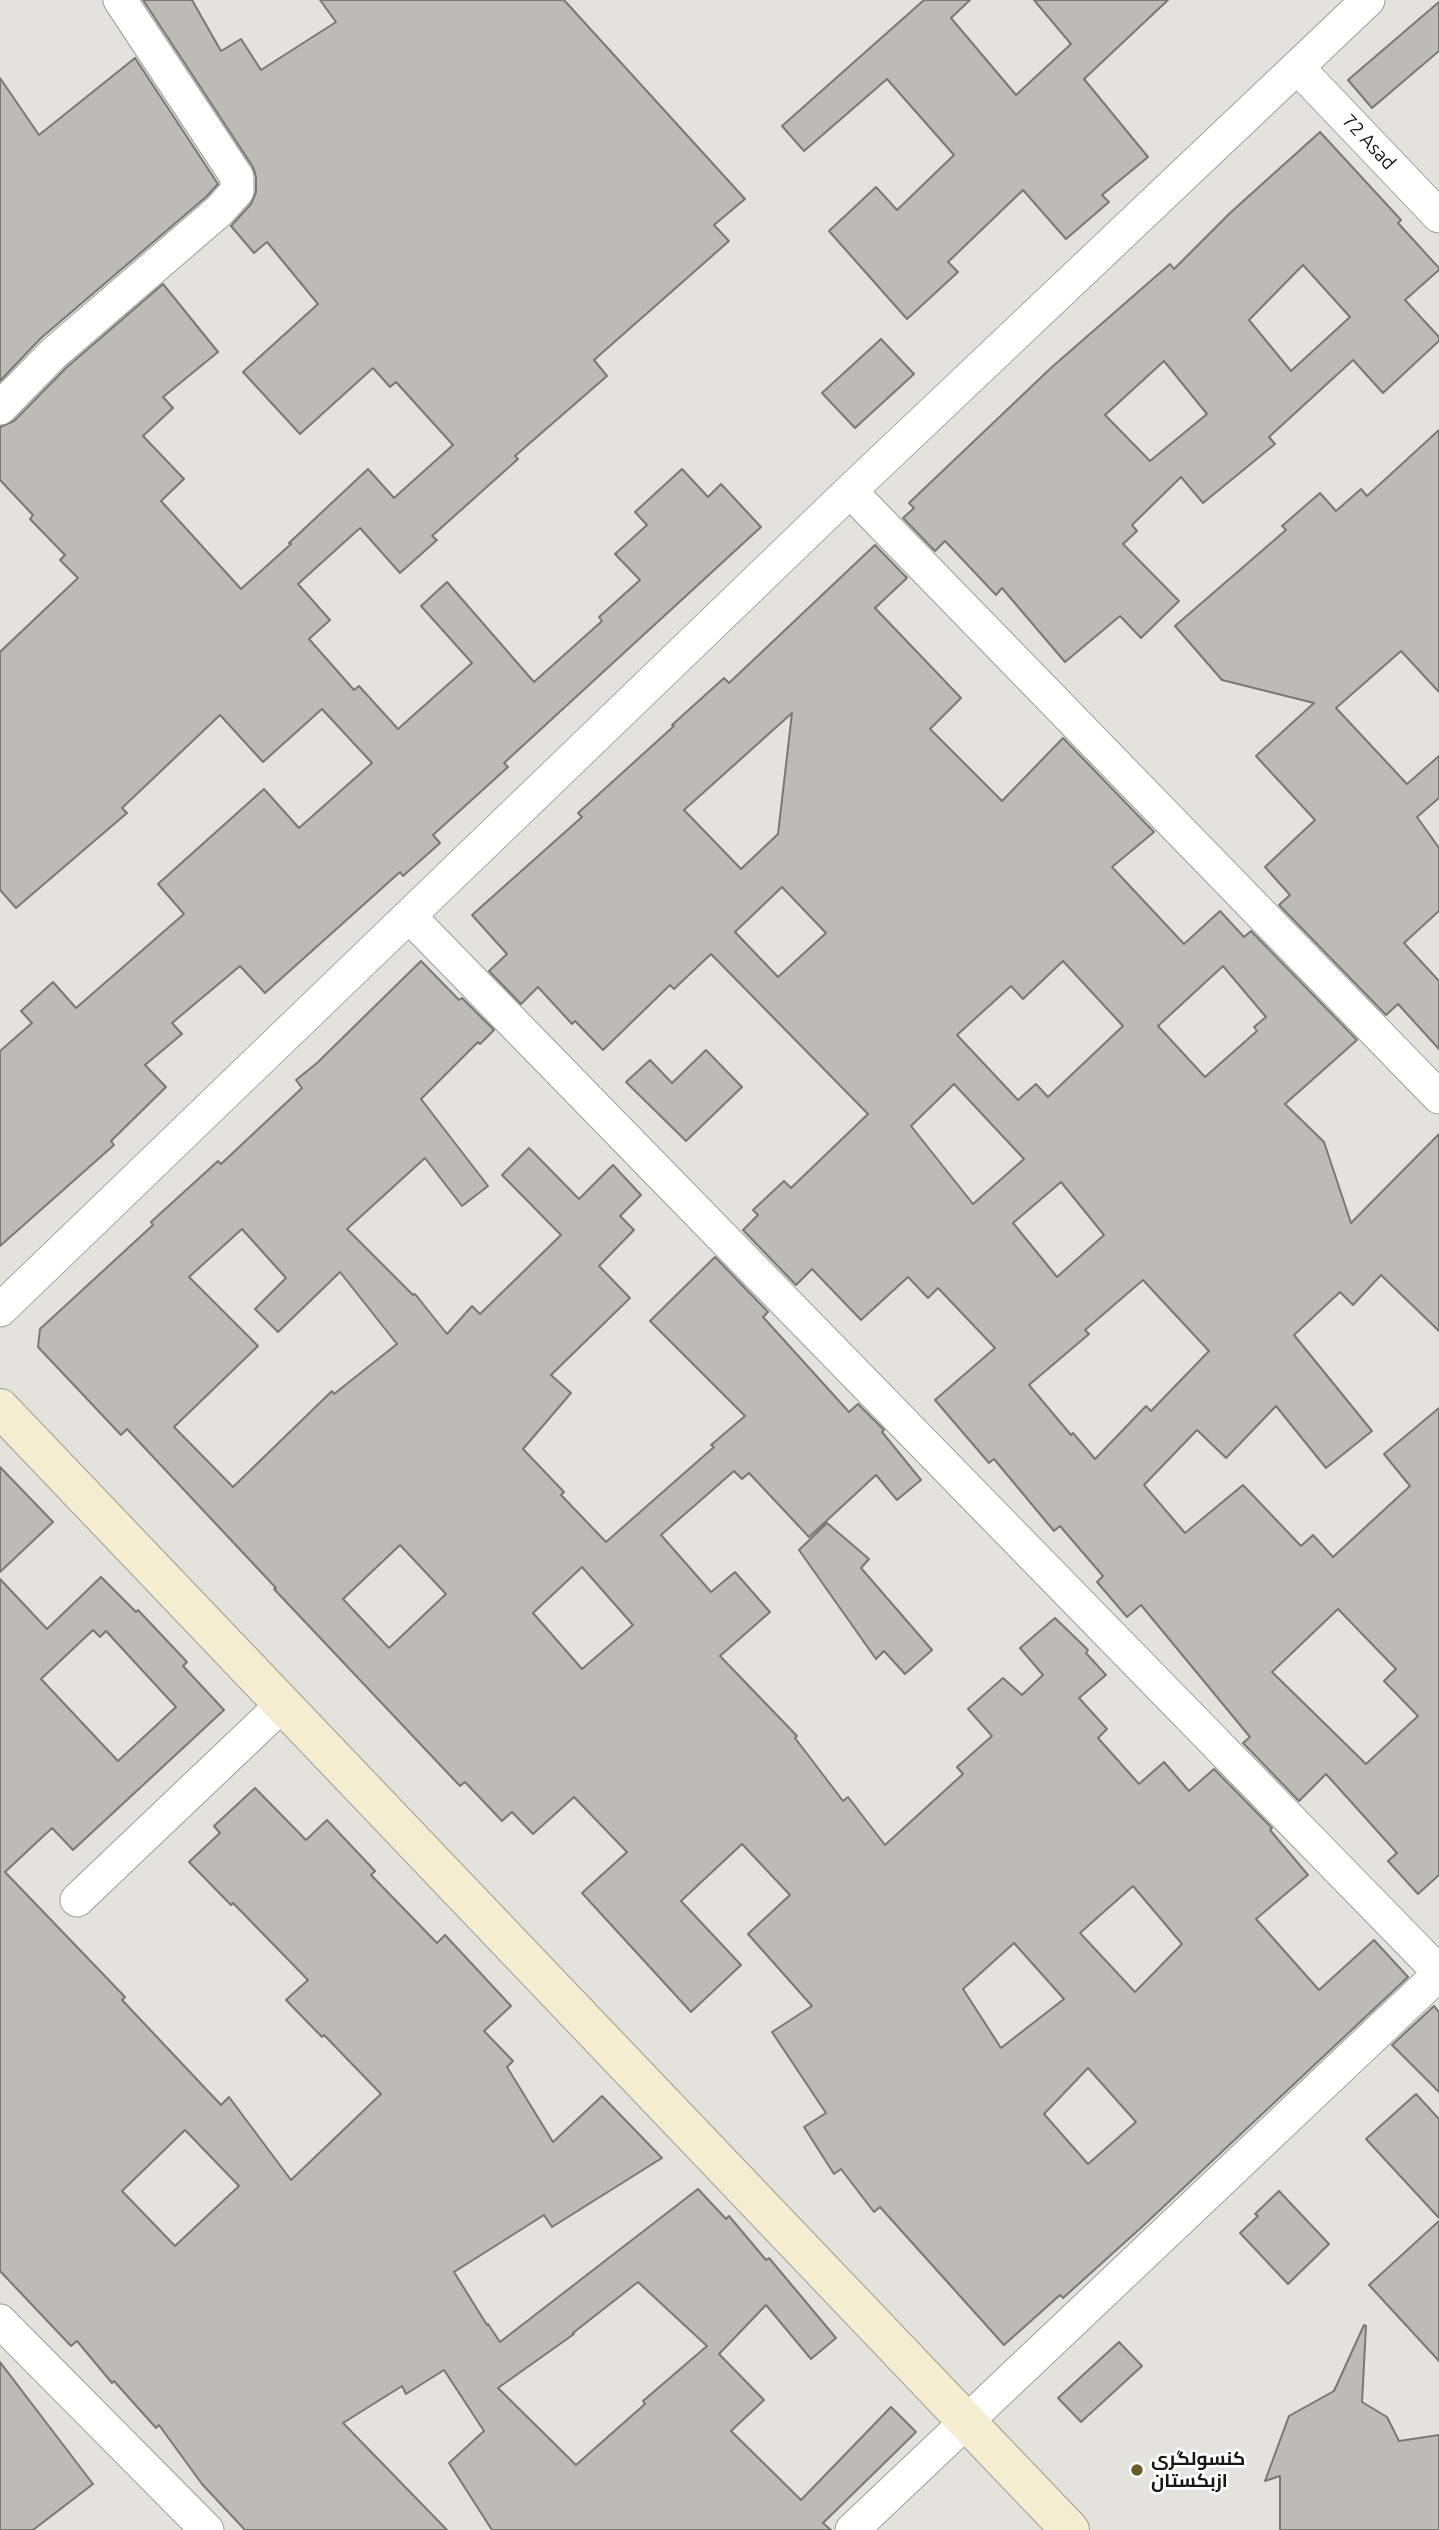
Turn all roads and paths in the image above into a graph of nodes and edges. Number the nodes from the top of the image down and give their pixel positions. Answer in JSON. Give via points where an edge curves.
{"nodes":[{"id":1,"x":120,"y":0,"type":"edge"},
{"id":2,"x":1368,"y":0,"type":"edge"},
{"id":3,"x":1298,"y":68,"type":"junction"},
{"id":4,"x":1439,"y":216,"type":"edge"},
{"id":5,"x":0,"y":408,"type":"edge"},
{"id":6,"x":849,"y":491,"type":"junction"},
{"id":7,"x":409,"y":916,"type":"junction"},
{"id":8,"x":1439,"y":1097,"type":"edge"},
{"id":9,"x":0,"y":1310,"type":"edge"},
{"id":10,"x":0,"y":1408,"type":"edge"},
{"id":11,"x":283,"y":1704,"type":"junction"},
{"id":12,"x":77,"y":1900,"type":"dead end"},
{"id":13,"x":1439,"y":1973,"type":"edge"},
{"id":14,"x":0,"y":2321,"type":"edge"},
{"id":15,"x":965,"y":2422,"type":"junction"},
{"id":16,"x":207,"y":2530,"type":"edge"},
{"id":17,"x":852,"y":2530,"type":"edge"},
{"id":18,"x":1070,"y":2530,"type":"edge"}],
"edges":[{"from":1,"to":5,"type":"street","via":[[237,177],[237,191],[54,353]]},
{"from":2,"to":3,"type":"street"},
{"from":3,"to":4,"type":"street","name":"72 Asad"},
{"from":3,"to":6,"type":"street"},
{"from":6,"to":7,"type":"street"},
{"from":6,"to":8,"type":"street"},
{"from":7,"to":9,"type":"street"},
{"from":7,"to":13,"type":"street"},
{"from":10,"to":11,"type":"street"},
{"from":11,"to":12,"type":"street"},
{"from":11,"to":15,"type":"street"},
{"from":13,"to":15,"type":"street"},
{"from":14,"to":16,"type":"street"},
{"from":15,"to":17,"type":"street"},
{"from":15,"to":18,"type":"street"}]}
